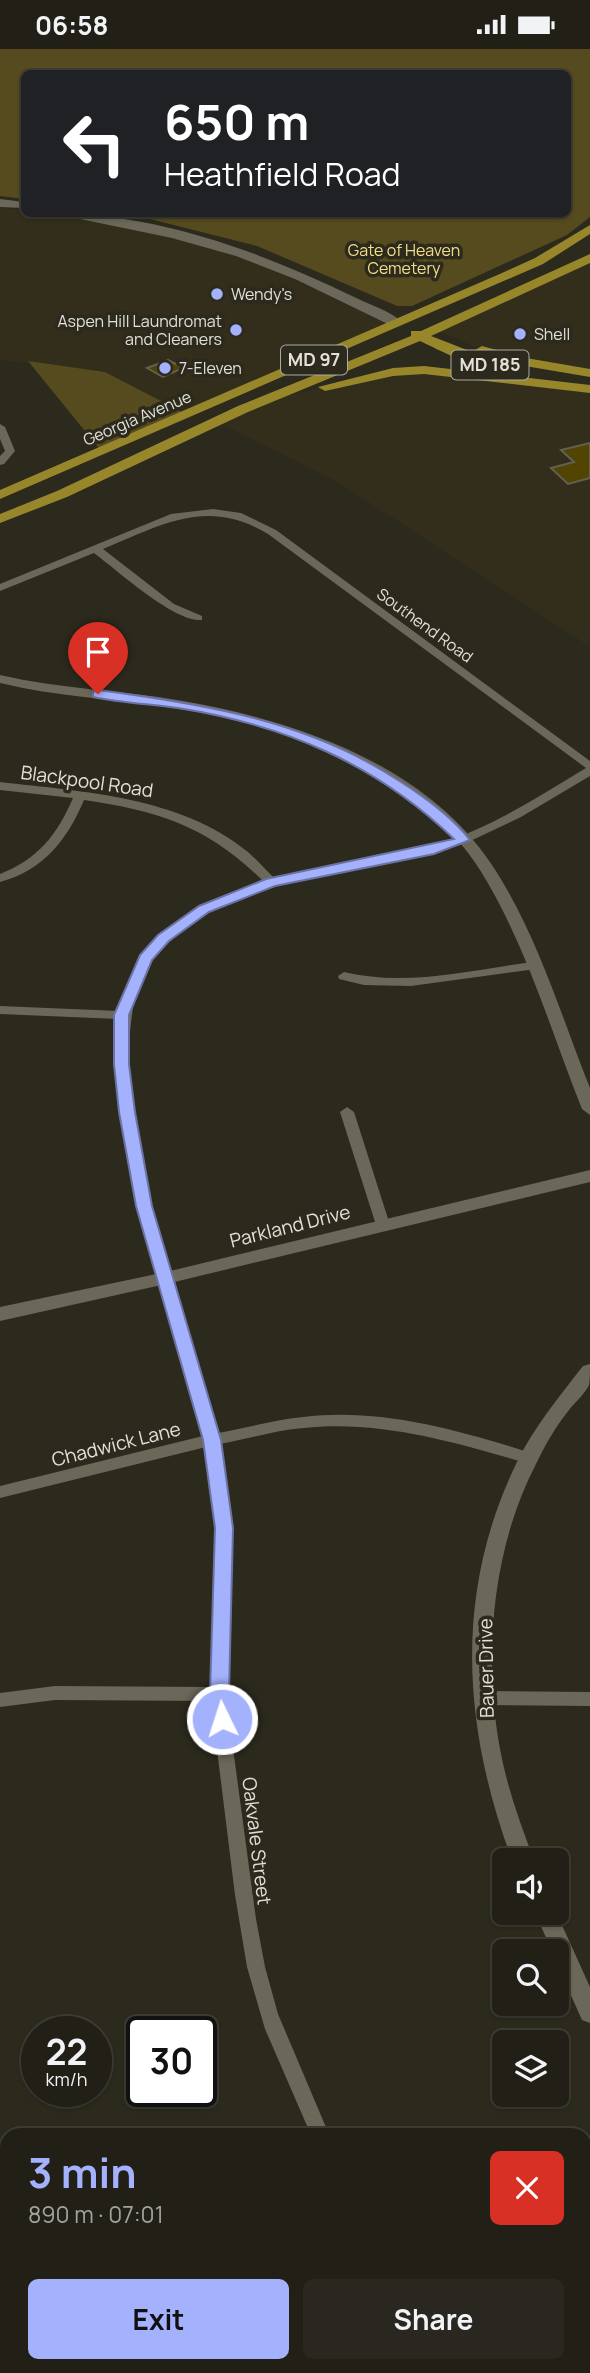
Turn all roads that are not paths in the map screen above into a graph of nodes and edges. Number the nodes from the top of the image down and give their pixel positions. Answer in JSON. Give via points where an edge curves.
{"nodes":[{"id":1,"x":0,"y":203,"type":"edge"},
{"id":2,"x":21,"y":207,"type":"edge"},
{"id":3,"x":0,"y":208,"type":"edge"},
{"id":4,"x":21,"y":208,"type":"edge"},
{"id":5,"x":79,"y":217,"type":"edge"},
{"id":6,"x":119,"y":217,"type":"edge"},
{"id":7,"x":590,"y":229,"type":"edge"},
{"id":8,"x":590,"y":258,"type":"edge"},
{"id":9,"x":412,"y":317,"type":"junction"},
{"id":10,"x":397,"y":323,"type":"junction"},
{"id":11,"x":436,"y":330,"type":"junction"},
{"id":12,"x":420,"y":336,"type":"junction"},
{"id":13,"x":590,"y":373,"type":"edge"},
{"id":14,"x":590,"y":388,"type":"edge"},
{"id":15,"x":259,"y":402,"type":"junction"},
{"id":16,"x":0,"y":427,"type":"edge"},
{"id":17,"x":0,"y":462,"type":"edge"},
{"id":18,"x":0,"y":495,"type":"edge"},
{"id":19,"x":0,"y":519,"type":"edge"},
{"id":20,"x":97,"y":550,"type":"junction"},
{"id":21,"x":0,"y":588,"type":"edge"},
{"id":22,"x":198,"y":618,"type":"dead end"},
{"id":23,"x":0,"y":679,"type":"edge"},
{"id":24,"x":590,"y":769,"type":"edge"},
{"id":25,"x":0,"y":786,"type":"edge"},
{"id":26,"x":80,"y":796,"type":"junction"},
{"id":27,"x":464,"y":840,"type":"junction"},
{"id":28,"x":0,"y":879,"type":"edge"},
{"id":29,"x":271,"y":882,"type":"junction"},
{"id":30,"x":532,"y":966,"type":"junction"},
{"id":31,"x":344,"y":976,"type":"dead end"},
{"id":32,"x":0,"y":1010,"type":"edge"},
{"id":33,"x":122,"y":1015,"type":"junction"},
{"id":34,"x":590,"y":1109,"type":"edge"},
{"id":35,"x":347,"y":1112,"type":"dead end"},
{"id":36,"x":590,"y":1177,"type":"edge"},
{"id":37,"x":383,"y":1225,"type":"junction"},
{"id":38,"x":166,"y":1278,"type":"junction"},
{"id":39,"x":0,"y":1314,"type":"edge"},
{"id":40,"x":590,"y":1371,"type":"edge"},
{"id":41,"x":212,"y":1440,"type":"junction"},
{"id":42,"x":530,"y":1458,"type":"junction"},
{"id":43,"x":0,"y":1492,"type":"edge"},
{"id":44,"x":219,"y":1694,"type":"junction"},
{"id":45,"x":484,"y":1699,"type":"junction"},
{"id":46,"x":590,"y":1699,"type":"edge"},
{"id":47,"x":0,"y":1700,"type":"edge"},
{"id":48,"x":518,"y":1848,"type":"edge"},
{"id":49,"x":551,"y":1925,"type":"edge"},
{"id":50,"x":590,"y":2013,"type":"edge"},
{"id":51,"x":317,"y":2128,"type":"edge"}],
"edges":[{"from":1,"to":2,"type":"main road"},
{"from":3,"to":4,"type":"main road"},
{"from":5,"to":10,"type":"main road","via":[[242,254],[318,284]]},
{"from":6,"to":9,"type":"main road","via":[[202,234],[268,255]]},
{"from":7,"to":9,"type":"main road","name":"Georgia Avenue","number":"MD 97","via":[[539,261]]},
{"from":8,"to":11,"type":"main road","name":"Georgia Avenue","number":"MD 97"},
{"from":9,"to":10,"type":"main road","name":"Georgia Avenue","number":"MD 97"},
{"from":9,"to":11,"type":"main road","number":"MD 185"},
{"from":10,"to":12,"type":"main road","number":"MD 185"},
{"from":10,"to":18,"type":"main road","name":"Georgia Avenue","number":"MD 97"},
{"from":11,"to":12,"type":"main road","name":"Georgia Avenue","number":"MD 97"},
{"from":11,"to":13,"type":"main road","number":"MD 185","via":[[496,354]]},
{"from":12,"to":14,"type":"main road","number":"MD 185","via":[[485,363]]},
{"from":12,"to":15,"type":"main road","name":"Georgia Avenue","number":"MD 97"},
{"from":14,"to":15,"type":"main road","via":[[410,370]]},
{"from":15,"to":19,"type":"main road","name":"Georgia Avenue","number":"MD 97"},
{"from":16,"to":17,"type":"street","via":[[10,451]]},
{"from":20,"to":21,"type":"street"},
{"from":20,"to":22,"type":"street","via":[[170,606]]},
{"from":20,"to":24,"type":"street","name":"Southend Road","via":[[175,516],[201,511],[238,515],[272,532]]},
{"from":23,"to":27,"type":"street","via":[[179,705],[250,719],[306,737],[370,767],[424,802]]},
{"from":24,"to":27,"type":"street","name":"Oakvale Street","via":[[491,829]]},
{"from":25,"to":26,"type":"street","name":"Blackpool Road"},
{"from":26,"to":28,"type":"street","via":[[58,843],[29,866]]},
{"from":26,"to":29,"type":"street","name":"Blackpool Road","via":[[135,803],[173,814],[234,850]]},
{"from":27,"to":29,"type":"street","name":"Oakvale Street"},
{"from":27,"to":30,"type":"street","via":[[503,897]]},
{"from":29,"to":33,"type":"street","name":"Oakvale Street","via":[[204,909],[163,938],[137,972]]},
{"from":30,"to":31,"type":"street","via":[[385,983]]},
{"from":30,"to":34,"type":"street"},
{"from":32,"to":33,"type":"street"},
{"from":33,"to":38,"type":"street","name":"Oakvale Street","via":[[130,1135],[144,1206]]},
{"from":35,"to":37,"type":"street"},
{"from":36,"to":37,"type":"street","name":"Parkland Drive"},
{"from":37,"to":38,"type":"street","name":"Parkland Drive"},
{"from":38,"to":39,"type":"street","name":"Parkland Drive"},
{"from":38,"to":41,"type":"street","name":"Oakvale Street"},
{"from":40,"to":42,"type":"street","name":"Bauer Drive","via":[[556,1413]]},
{"from":41,"to":42,"type":"street","name":"Chadwick Lane","via":[[304,1422],[369,1421],[444,1434]]},
{"from":41,"to":43,"type":"street","name":"Chadwick Lane"},
{"from":41,"to":44,"type":"street","name":"Oakvale Street","via":[[224,1528]]},
{"from":42,"to":45,"type":"street","name":"Bauer Drive","via":[[491,1560],[481,1633]]},
{"from":44,"to":47,"type":"street","via":[[55,1693]]},
{"from":44,"to":51,"type":"street","name":"Oakvale Street","via":[[250,1945],[270,2016]]},
{"from":45,"to":46,"type":"street"},
{"from":45,"to":48,"type":"street","name":"Bauer Drive","via":[[492,1761]]},
{"from":49,"to":50,"type":"street"}]}
